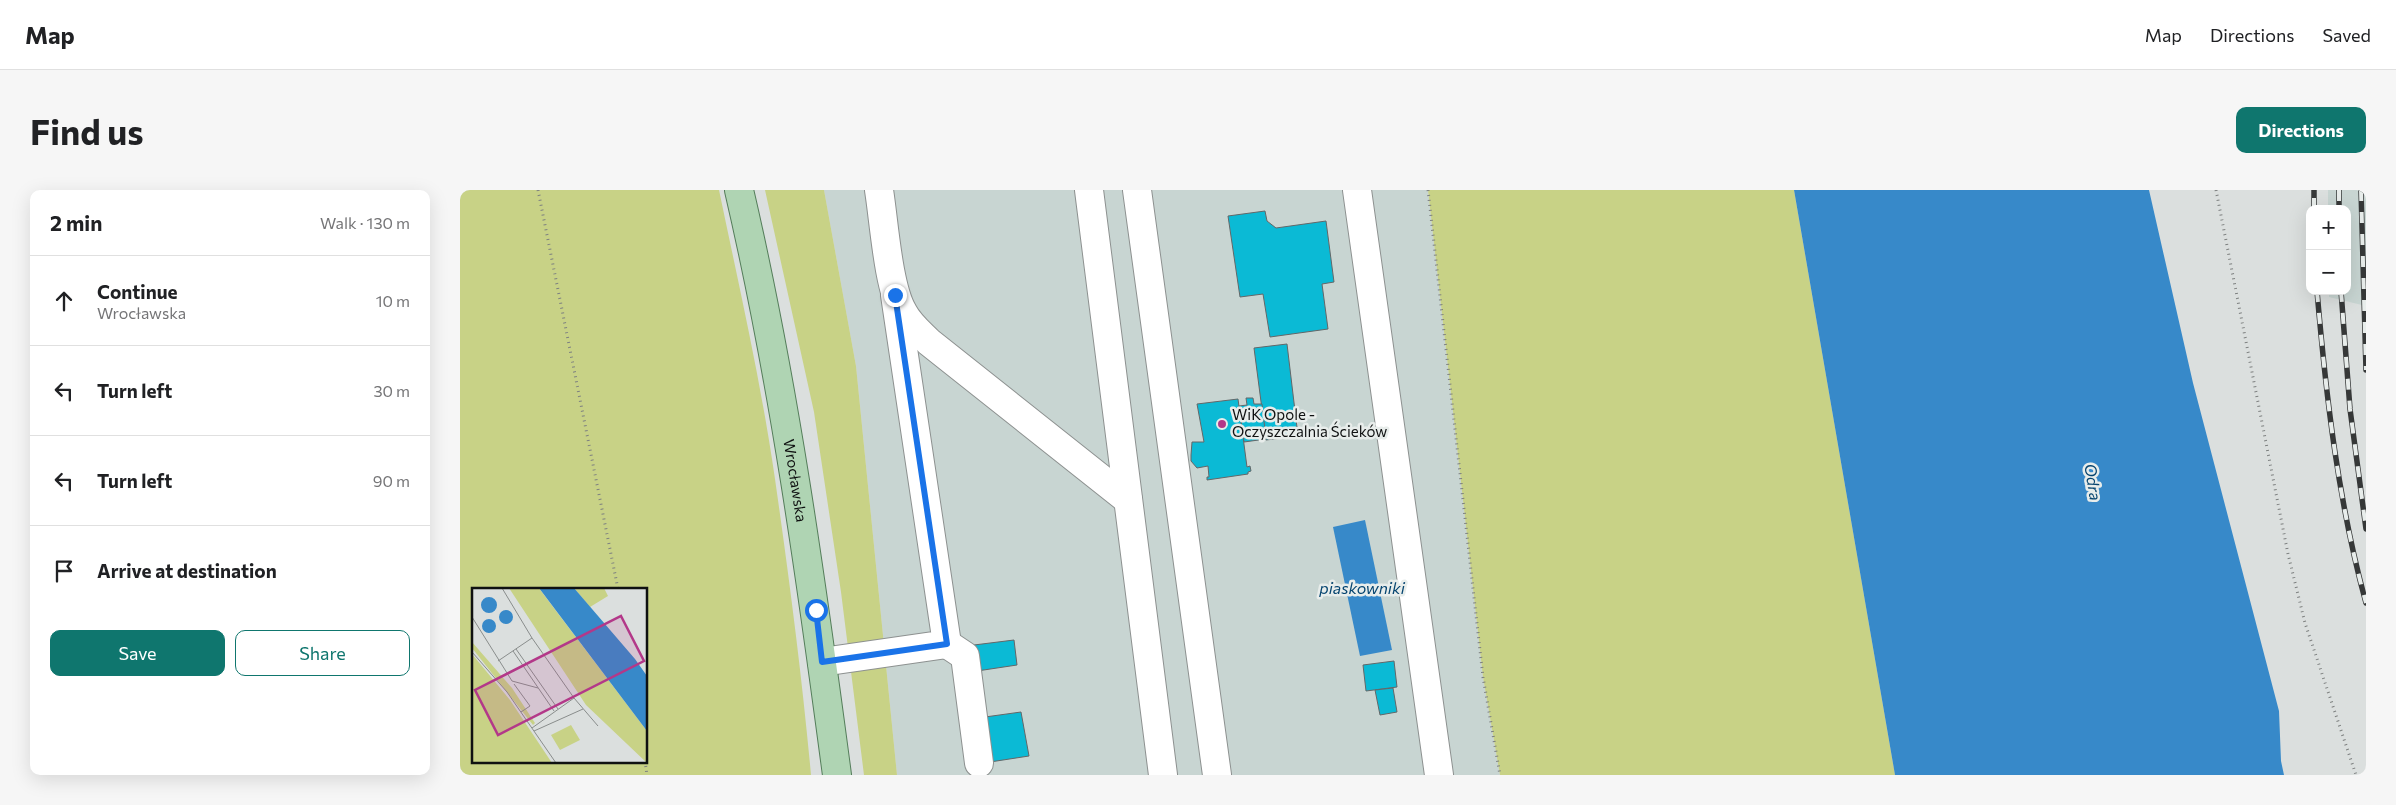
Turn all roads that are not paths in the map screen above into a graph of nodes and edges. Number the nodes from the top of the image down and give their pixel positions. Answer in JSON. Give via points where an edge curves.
{"nodes":[{"id":1,"x":739,"y":190,"type":"edge"},
{"id":2,"x":879,"y":190,"type":"edge"},
{"id":3,"x":1089,"y":190,"type":"edge"},
{"id":4,"x":1137,"y":190,"type":"edge"},
{"id":5,"x":1357,"y":190,"type":"edge"},
{"id":6,"x":895,"y":295,"type":"junction"},
{"id":7,"x":1128,"y":500,"type":"junction"},
{"id":8,"x":947,"y":644,"type":"junction"},
{"id":9,"x":822,"y":662,"type":"junction"},
{"id":10,"x":979,"y":763,"type":"dead end"},
{"id":11,"x":837,"y":775,"type":"edge"},
{"id":12,"x":1163,"y":775,"type":"edge"},
{"id":13,"x":1217,"y":775,"type":"edge"},
{"id":14,"x":1439,"y":775,"type":"edge"}],
"edges":[{"from":1,"to":9,"type":"main road","name":"Wrocławska","via":[[778,378]]},
{"from":2,"to":6,"type":"lane"},
{"from":3,"to":7,"type":"lane"},
{"from":4,"to":13,"type":"lane"},
{"from":5,"to":14,"type":"lane"},
{"from":6,"to":7,"type":"lane","via":[[903,313],[929,342]]},
{"from":6,"to":8,"type":"lane"},
{"from":7,"to":12,"type":"lane"},
{"from":8,"to":9,"type":"lane"},
{"from":8,"to":10,"type":"lane","via":[[965,656]]},
{"from":9,"to":11,"type":"main road","name":"Wrocławska"}]}
